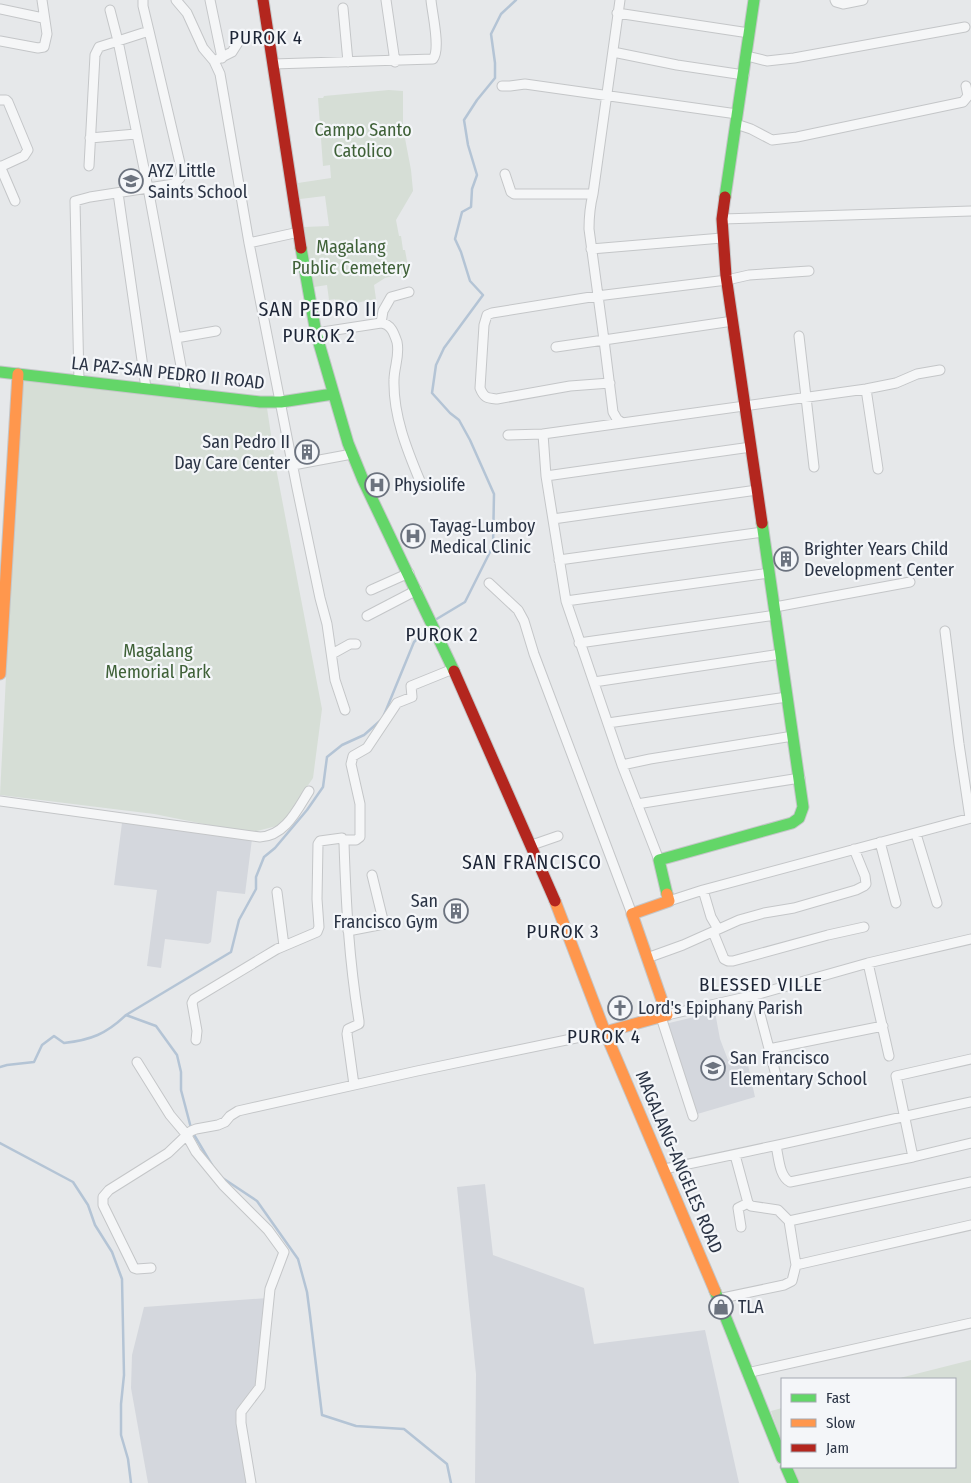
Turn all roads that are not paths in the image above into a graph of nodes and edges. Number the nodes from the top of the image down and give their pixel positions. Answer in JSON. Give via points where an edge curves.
{"nodes":[{"id":1,"x":42,"y":0,"type":"edge"},
{"id":2,"x":143,"y":0,"type":"edge"},
{"id":3,"x":176,"y":0,"type":"edge"},
{"id":4,"x":210,"y":0,"type":"edge"},
{"id":5,"x":263,"y":0,"type":"edge"},
{"id":6,"x":386,"y":0,"type":"edge"},
{"id":7,"x":431,"y":0,"type":"edge"},
{"id":8,"x":620,"y":0,"type":"edge"},
{"id":9,"x":754,"y":0,"type":"edge"},
{"id":10,"x":835,"y":0,"type":"edge"},
{"id":11,"x":863,"y":0,"type":"edge"},
{"id":12,"x":343,"y":8,"type":"dead end"},
{"id":13,"x":0,"y":9,"type":"edge"},
{"id":14,"x":110,"y":10,"type":"dead end"},
{"id":15,"x":617,"y":13,"type":"junction"},
{"id":16,"x":44,"y":18,"type":"junction"},
{"id":17,"x":965,"y":27,"type":"dead end"},
{"id":18,"x":149,"y":30,"type":"junction"},
{"id":19,"x":268,"y":34,"type":"junction"},
{"id":20,"x":749,"y":34,"type":"junction"},
{"id":21,"x":0,"y":41,"type":"edge"},
{"id":22,"x":118,"y":41,"type":"junction"},
{"id":23,"x":613,"y":52,"type":"junction"},
{"id":24,"x":747,"y":56,"type":"junction"},
{"id":25,"x":218,"y":59,"type":"junction"},
{"id":26,"x":348,"y":62,"type":"junction"},
{"id":27,"x":395,"y":62,"type":"junction"},
{"id":28,"x":273,"y":64,"type":"junction"},
{"id":29,"x":744,"y":75,"type":"junction"},
{"id":30,"x":502,"y":86,"type":"dead end"},
{"id":31,"x":966,"y":86,"type":"dead end"},
{"id":32,"x":607,"y":96,"type":"junction"},
{"id":33,"x":0,"y":100,"type":"edge"},
{"id":34,"x":737,"y":119,"type":"junction"},
{"id":35,"x":136,"y":134,"type":"junction"},
{"id":36,"x":90,"y":138,"type":"junction"},
{"id":37,"x":0,"y":166,"type":"edge"},
{"id":38,"x":89,"y":166,"type":"dead end"},
{"id":39,"x":505,"y":174,"type":"dead end"},
{"id":40,"x":148,"y":188,"type":"junction"},
{"id":41,"x":118,"y":193,"type":"junction"},
{"id":42,"x":593,"y":194,"type":"junction"},
{"id":43,"x":15,"y":201,"type":"dead end"},
{"id":44,"x":971,"y":211,"type":"edge"},
{"id":45,"x":722,"y":219,"type":"junction"},
{"id":46,"x":299,"y":232,"type":"junction"},
{"id":47,"x":722,"y":238,"type":"junction"},
{"id":48,"x":249,"y":243,"type":"junction"},
{"id":49,"x":591,"y":249,"type":"junction"},
{"id":50,"x":809,"y":270,"type":"dead end"},
{"id":51,"x":727,"y":280,"type":"junction"},
{"id":52,"x":409,"y":292,"type":"dead end"},
{"id":53,"x":597,"y":296,"type":"junction"},
{"id":54,"x":733,"y":321,"type":"junction"},
{"id":55,"x":381,"y":323,"type":"junction"},
{"id":56,"x":216,"y":331,"type":"dead end"},
{"id":57,"x":316,"y":333,"type":"junction"},
{"id":58,"x":799,"y":336,"type":"dead end"},
{"id":59,"x":176,"y":338,"type":"junction"},
{"id":60,"x":604,"y":340,"type":"junction"},
{"id":61,"x":556,"y":347,"type":"dead end"},
{"id":62,"x":940,"y":370,"type":"dead end"},
{"id":63,"x":0,"y":372,"type":"edge"},
{"id":64,"x":18,"y":374,"type":"junction"},
{"id":65,"x":79,"y":381,"type":"junction"},
{"id":66,"x":610,"y":383,"type":"junction"},
{"id":67,"x":146,"y":388,"type":"junction"},
{"id":68,"x":866,"y":388,"type":"junction"},
{"id":69,"x":186,"y":393,"type":"junction"},
{"id":70,"x":333,"y":394,"type":"junction"},
{"id":71,"x":806,"y":396,"type":"junction"},
{"id":72,"x":281,"y":402,"type":"junction"},
{"id":73,"x":745,"y":405,"type":"junction"},
{"id":74,"x":621,"y":422,"type":"junction"},
{"id":75,"x":543,"y":434,"type":"junction"},
{"id":76,"x":508,"y":436,"type":"dead end"},
{"id":77,"x":751,"y":447,"type":"junction"},
{"id":78,"x":352,"y":454,"type":"junction"},
{"id":79,"x":293,"y":465,"type":"junction"},
{"id":80,"x":814,"y":467,"type":"dead end"},
{"id":81,"x":878,"y":469,"type":"dead end"},
{"id":82,"x":546,"y":476,"type":"junction"},
{"id":83,"x":420,"y":481,"type":"dead end"},
{"id":84,"x":758,"y":490,"type":"junction"},
{"id":85,"x":553,"y":519,"type":"junction"},
{"id":86,"x":763,"y":532,"type":"junction"},
{"id":87,"x":559,"y":560,"type":"junction"},
{"id":88,"x":409,"y":573,"type":"junction"},
{"id":89,"x":769,"y":573,"type":"junction"},
{"id":90,"x":910,"y":582,"type":"dead end"},
{"id":91,"x":490,"y":583,"type":"dead end"},
{"id":92,"x":371,"y":590,"type":"dead end"},
{"id":93,"x":417,"y":590,"type":"junction"},
{"id":94,"x":566,"y":601,"type":"junction"},
{"id":95,"x":776,"y":611,"type":"junction"},
{"id":96,"x":367,"y":616,"type":"dead end"},
{"id":97,"x":945,"y":631,"type":"dead end"},
{"id":98,"x":580,"y":643,"type":"junction"},
{"id":99,"x":356,"y":644,"type":"dead end"},
{"id":100,"x":332,"y":654,"type":"junction"},
{"id":101,"x":782,"y":654,"type":"junction"},
{"id":102,"x":453,"y":669,"type":"junction"},
{"id":103,"x":0,"y":674,"type":"edge"},
{"id":104,"x":594,"y":682,"type":"junction"},
{"id":105,"x":787,"y":697,"type":"junction"},
{"id":106,"x":345,"y":710,"type":"dead end"},
{"id":107,"x":608,"y":723,"type":"junction"},
{"id":108,"x":793,"y":736,"type":"junction"},
{"id":109,"x":622,"y":765,"type":"junction"},
{"id":110,"x":800,"y":778,"type":"junction"},
{"id":111,"x":309,"y":792,"type":"dead end"},
{"id":112,"x":0,"y":802,"type":"edge"},
{"id":113,"x":637,"y":804,"type":"junction"},
{"id":114,"x":971,"y":818,"type":"edge"},
{"id":115,"x":916,"y":834,"type":"junction"},
{"id":116,"x":558,"y":836,"type":"dead end"},
{"id":117,"x":344,"y":840,"type":"junction"},
{"id":118,"x":880,"y":842,"type":"junction"},
{"id":119,"x":532,"y":845,"type":"junction"},
{"id":120,"x":854,"y":850,"type":"junction"},
{"id":121,"x":658,"y":860,"type":"junction"},
{"id":122,"x":372,"y":875,"type":"dead end"},
{"id":123,"x":703,"y":890,"type":"junction"},
{"id":124,"x":277,"y":892,"type":"dead end"},
{"id":125,"x":669,"y":901,"type":"junction"},
{"id":126,"x":896,"y":903,"type":"dead end"},
{"id":127,"x":937,"y":903,"type":"dead end"},
{"id":128,"x":632,"y":914,"type":"junction"},
{"id":129,"x":864,"y":927,"type":"dead end"},
{"id":130,"x":348,"y":931,"type":"junction"},
{"id":131,"x":716,"y":931,"type":"junction"},
{"id":132,"x":971,"y":939,"type":"edge"},
{"id":133,"x":284,"y":946,"type":"junction"},
{"id":134,"x":647,"y":958,"type":"junction"},
{"id":135,"x":868,"y":963,"type":"junction"},
{"id":136,"x":755,"y":995,"type":"junction"},
{"id":137,"x":664,"y":1016,"type":"junction"},
{"id":138,"x":883,"y":1026,"type":"junction"},
{"id":139,"x":605,"y":1032,"type":"junction"},
{"id":140,"x":196,"y":1040,"type":"dead end"},
{"id":141,"x":769,"y":1050,"type":"junction"},
{"id":142,"x":889,"y":1056,"type":"dead end"},
{"id":143,"x":971,"y":1059,"type":"edge"},
{"id":144,"x":137,"y":1062,"type":"dead end"},
{"id":145,"x":777,"y":1079,"type":"dead end"},
{"id":146,"x":354,"y":1084,"type":"junction"},
{"id":147,"x":971,"y":1102,"type":"edge"},
{"id":148,"x":693,"y":1116,"type":"dead end"},
{"id":149,"x":905,"y":1116,"type":"junction"},
{"id":150,"x":186,"y":1134,"type":"junction"},
{"id":151,"x":971,"y":1143,"type":"edge"},
{"id":152,"x":776,"y":1146,"type":"junction"},
{"id":153,"x":734,"y":1155,"type":"junction"},
{"id":154,"x":913,"y":1157,"type":"junction"},
{"id":155,"x":664,"y":1169,"type":"junction"},
{"id":156,"x":971,"y":1182,"type":"edge"},
{"id":157,"x":748,"y":1203,"type":"junction"},
{"id":158,"x":789,"y":1221,"type":"junction"},
{"id":159,"x":971,"y":1225,"type":"edge"},
{"id":160,"x":741,"y":1227,"type":"dead end"},
{"id":161,"x":796,"y":1265,"type":"junction"},
{"id":162,"x":151,"y":1268,"type":"dead end"},
{"id":163,"x":718,"y":1299,"type":"junction"},
{"id":164,"x":971,"y":1323,"type":"edge"},
{"id":165,"x":748,"y":1374,"type":"junction"},
{"id":166,"x":781,"y":1456,"type":"edge"},
{"id":167,"x":786,"y":1468,"type":"edge"},
{"id":168,"x":251,"y":1483,"type":"edge"},
{"id":169,"x":792,"y":1483,"type":"edge"}],
"edges":[{"from":1,"to":16,"type":"street"},
{"from":2,"to":18,"type":"street"},
{"from":3,"to":25,"type":"street","via":[[194,26],[206,53]]},
{"from":4,"to":25,"type":"street"},
{"from":5,"to":19,"type":"street","name":"MAGALANG-ANGELES ROAD"},
{"from":6,"to":27,"type":"street"},
{"from":7,"to":27,"type":"street","via":[[435,56],[430,60]]},
{"from":8,"to":15,"type":"street"},
{"from":9,"to":20,"type":"street"},
{"from":10,"to":11,"type":"street","via":[[841,4]]},
{"from":12,"to":26,"type":"street"},
{"from":13,"to":16,"type":"street"},
{"from":14,"to":22,"type":"street"},
{"from":15,"to":20,"type":"street"},
{"from":15,"to":23,"type":"street"},
{"from":16,"to":21,"type":"street","via":[[47,34],[41,48]]},
{"from":17,"to":24,"type":"street","via":[[794,58],[767,61]]},
{"from":18,"to":22,"type":"street"},
{"from":18,"to":40,"type":"street","via":[[182,172],[174,184]]},
{"from":19,"to":25,"type":"street","via":[[239,41],[232,52]]},
{"from":19,"to":28,"type":"street","name":"MAGALANG-ANGELES ROAD"},
{"from":20,"to":24,"type":"street"},
{"from":22,"to":35,"type":"street"},
{"from":22,"to":36,"type":"street","via":[[99,47],[95,55]]},
{"from":23,"to":29,"type":"street"},
{"from":23,"to":32,"type":"street"},
{"from":24,"to":29,"type":"street"},
{"from":25,"to":48,"type":"street"},
{"from":26,"to":27,"type":"street"},
{"from":26,"to":28,"type":"street"},
{"from":28,"to":46,"type":"street","name":"MAGALANG-ANGELES ROAD"},
{"from":29,"to":34,"type":"street"},
{"from":30,"to":32,"type":"street","via":[[525,84]]},
{"from":31,"to":34,"type":"street","via":[[968,96],[963,102],[797,137],[772,140]]},
{"from":32,"to":34,"type":"street"},
{"from":32,"to":42,"type":"street"},
{"from":33,"to":37,"type":"street","via":[[8,102],[28,150],[24,156]]},
{"from":34,"to":45,"type":"street"},
{"from":35,"to":36,"type":"street"},
{"from":35,"to":40,"type":"street"},
{"from":36,"to":38,"type":"street"},
{"from":37,"to":43,"type":"street"},
{"from":39,"to":42,"type":"street","via":[[514,194]]},
{"from":40,"to":41,"type":"street"},
{"from":40,"to":59,"type":"street"},
{"from":41,"to":65,"type":"street","via":[[78,199],[74,204]]},
{"from":41,"to":67,"type":"street"},
{"from":42,"to":49,"type":"street","via":[[588,217]]},
{"from":44,"to":45,"type":"street"},
{"from":45,"to":47,"type":"street"},
{"from":46,"to":48,"type":"street"},
{"from":46,"to":57,"type":"street","name":"MAGALANG-ANGELES ROAD"},
{"from":47,"to":49,"type":"street"},
{"from":47,"to":51,"type":"street"},
{"from":48,"to":72,"type":"street"},
{"from":49,"to":53,"type":"street"},
{"from":50,"to":51,"type":"street"},
{"from":51,"to":53,"type":"street"},
{"from":51,"to":54,"type":"street"},
{"from":52,"to":55,"type":"street","via":[[391,297]]},
{"from":53,"to":60,"type":"street"},
{"from":53,"to":66,"type":"street","via":[[488,314],[484,325],[480,388],[484,396],[497,399],[570,386]]},
{"from":54,"to":60,"type":"street"},
{"from":54,"to":73,"type":"street"},
{"from":55,"to":57,"type":"street"},
{"from":55,"to":83,"type":"street","via":[[389,325],[396,342],[398,358],[394,381],[397,407],[408,453]]},
{"from":56,"to":59,"type":"street"},
{"from":57,"to":70,"type":"street","name":"MAGALANG-ANGELES ROAD"},
{"from":58,"to":71,"type":"street"},
{"from":59,"to":69,"type":"street"},
{"from":60,"to":61,"type":"street"},
{"from":60,"to":66,"type":"street"},
{"from":62,"to":68,"type":"street"},
{"from":63,"to":64,"type":"street","name":"LA PAZ-SAN PEDRO II ROAD"},
{"from":64,"to":65,"type":"street","name":"LA PAZ-SAN PEDRO II ROAD"},
{"from":64,"to":103,"type":"street"},
{"from":65,"to":67,"type":"street","name":"LA PAZ-SAN PEDRO II ROAD"},
{"from":66,"to":74,"type":"street","via":[[613,412]]},
{"from":67,"to":69,"type":"street","name":"LA PAZ-SAN PEDRO II ROAD"},
{"from":68,"to":71,"type":"street"},
{"from":68,"to":81,"type":"street"},
{"from":69,"to":72,"type":"street","name":"LA PAZ-SAN PEDRO II ROAD"},
{"from":70,"to":72,"type":"street","name":"LA PAZ-SAN PEDRO II ROAD"},
{"from":70,"to":78,"type":"street","name":"MAGALANG-ANGELES ROAD"},
{"from":71,"to":73,"type":"street"},
{"from":71,"to":80,"type":"street"},
{"from":72,"to":79,"type":"street"},
{"from":73,"to":74,"type":"street"},
{"from":73,"to":77,"type":"street"},
{"from":74,"to":75,"type":"street"},
{"from":75,"to":76,"type":"street"},
{"from":75,"to":82,"type":"street"},
{"from":77,"to":82,"type":"street"},
{"from":77,"to":84,"type":"street"},
{"from":78,"to":79,"type":"street"},
{"from":78,"to":88,"type":"street","name":"MAGALANG-ANGELES ROAD"},
{"from":79,"to":100,"type":"street"},
{"from":82,"to":85,"type":"street"},
{"from":84,"to":85,"type":"street"},
{"from":84,"to":86,"type":"street"},
{"from":85,"to":87,"type":"street"},
{"from":86,"to":87,"type":"street"},
{"from":86,"to":89,"type":"street"},
{"from":87,"to":94,"type":"street"},
{"from":88,"to":92,"type":"street"},
{"from":88,"to":93,"type":"street","name":"MAGALANG-ANGELES ROAD"},
{"from":89,"to":94,"type":"street"},
{"from":89,"to":95,"type":"street"},
{"from":90,"to":95,"type":"street"},
{"from":91,"to":128,"type":"street","via":[[511,602],[524,621]]},
{"from":93,"to":96,"type":"street"},
{"from":93,"to":102,"type":"street","name":"MAGALANG-ANGELES ROAD"},
{"from":94,"to":98,"type":"street"},
{"from":95,"to":98,"type":"street"},
{"from":95,"to":101,"type":"street"},
{"from":97,"to":114,"type":"street"},
{"from":98,"to":104,"type":"street"},
{"from":99,"to":100,"type":"street"},
{"from":100,"to":106,"type":"street","via":[[335,680]]},
{"from":101,"to":104,"type":"street"},
{"from":101,"to":105,"type":"street"},
{"from":102,"to":117,"type":"street","via":[[411,686],[412,698],[397,702],[366,748],[353,756],[351,764],[360,804],[360,837]]},
{"from":102,"to":119,"type":"street","name":"MAGALANG-ANGELES ROAD"},
{"from":104,"to":107,"type":"street"},
{"from":105,"to":107,"type":"street"},
{"from":105,"to":108,"type":"street"},
{"from":107,"to":109,"type":"street"},
{"from":108,"to":109,"type":"street"},
{"from":108,"to":110,"type":"street"},
{"from":109,"to":113,"type":"street"},
{"from":110,"to":113,"type":"street"},
{"from":110,"to":121,"type":"street","via":[[802,807],[799,818],[792,823]]},
{"from":111,"to":112,"type":"street","via":[[282,830],[268,837]]},
{"from":113,"to":121,"type":"street"},
{"from":114,"to":115,"type":"street"},
{"from":115,"to":118,"type":"street"},
{"from":115,"to":127,"type":"street"},
{"from":116,"to":119,"type":"street"},
{"from":117,"to":130,"type":"street"},
{"from":117,"to":133,"type":"street","via":[[320,841],[318,844],[318,930]]},
{"from":118,"to":120,"type":"street"},
{"from":118,"to":126,"type":"street"},
{"from":119,"to":139,"type":"street","name":"MAGALANG-ANGELES ROAD"},
{"from":120,"to":123,"type":"street"},
{"from":120,"to":131,"type":"street","via":[[865,876],[864,886],[794,908],[739,920]]},
{"from":121,"to":125,"type":"street"},
{"from":122,"to":130,"type":"street","via":[[384,924]]},
{"from":123,"to":125,"type":"street"},
{"from":123,"to":131,"type":"street"},
{"from":124,"to":133,"type":"street"},
{"from":125,"to":128,"type":"street"},
{"from":128,"to":134,"type":"street"},
{"from":129,"to":131,"type":"street","via":[[733,961],[724,959]]},
{"from":130,"to":146,"type":"street","via":[[360,1021],[348,1029],[347,1034]]},
{"from":131,"to":134,"type":"street"},
{"from":132,"to":135,"type":"street"},
{"from":133,"to":140,"type":"street","via":[[194,999]]},
{"from":134,"to":137,"type":"street"},
{"from":135,"to":136,"type":"street"},
{"from":135,"to":138,"type":"street"},
{"from":136,"to":137,"type":"street"},
{"from":136,"to":141,"type":"street"},
{"from":137,"to":139,"type":"street"},
{"from":137,"to":148,"type":"street"},
{"from":138,"to":141,"type":"street"},
{"from":138,"to":142,"type":"street"},
{"from":139,"to":146,"type":"street"},
{"from":139,"to":155,"type":"street","name":"MAGALANG-ANGELES ROAD"},
{"from":141,"to":145,"type":"street"},
{"from":143,"to":149,"type":"street","via":[[896,1076]]},
{"from":144,"to":150,"type":"street","via":[[170,1115]]},
{"from":146,"to":150,"type":"street","via":[[238,1111],[225,1122]]},
{"from":147,"to":149,"type":"street"},
{"from":149,"to":152,"type":"street"},
{"from":149,"to":154,"type":"street"},
{"from":150,"to":162,"type":"street","via":[[168,1153],[103,1197],[103,1205],[134,1268]]},
{"from":150,"to":168,"type":"street","via":[[223,1185],[268,1230],[284,1252],[270,1289],[260,1387],[241,1412]]},
{"from":151,"to":154,"type":"street"},
{"from":152,"to":153,"type":"street"},
{"from":152,"to":154,"type":"street","via":[[783,1175],[790,1182]]},
{"from":153,"to":155,"type":"street"},
{"from":153,"to":157,"type":"street"},
{"from":155,"to":163,"type":"street","name":"MAGALANG-ANGELES ROAD"},
{"from":156,"to":158,"type":"street"},
{"from":157,"to":158,"type":"street","via":[[778,1210]]},
{"from":157,"to":160,"type":"street","via":[[738,1208]]},
{"from":158,"to":161,"type":"street"},
{"from":159,"to":161,"type":"street"},
{"from":161,"to":163,"type":"street","via":[[792,1281],[784,1285]]},
{"from":163,"to":165,"type":"street","name":"MAGALANG-ANGELES ROAD"},
{"from":164,"to":165,"type":"street"},
{"from":165,"to":166,"type":"street","name":"MAGALANG-ANGELES ROAD"},
{"from":167,"to":169,"type":"street"}]}
